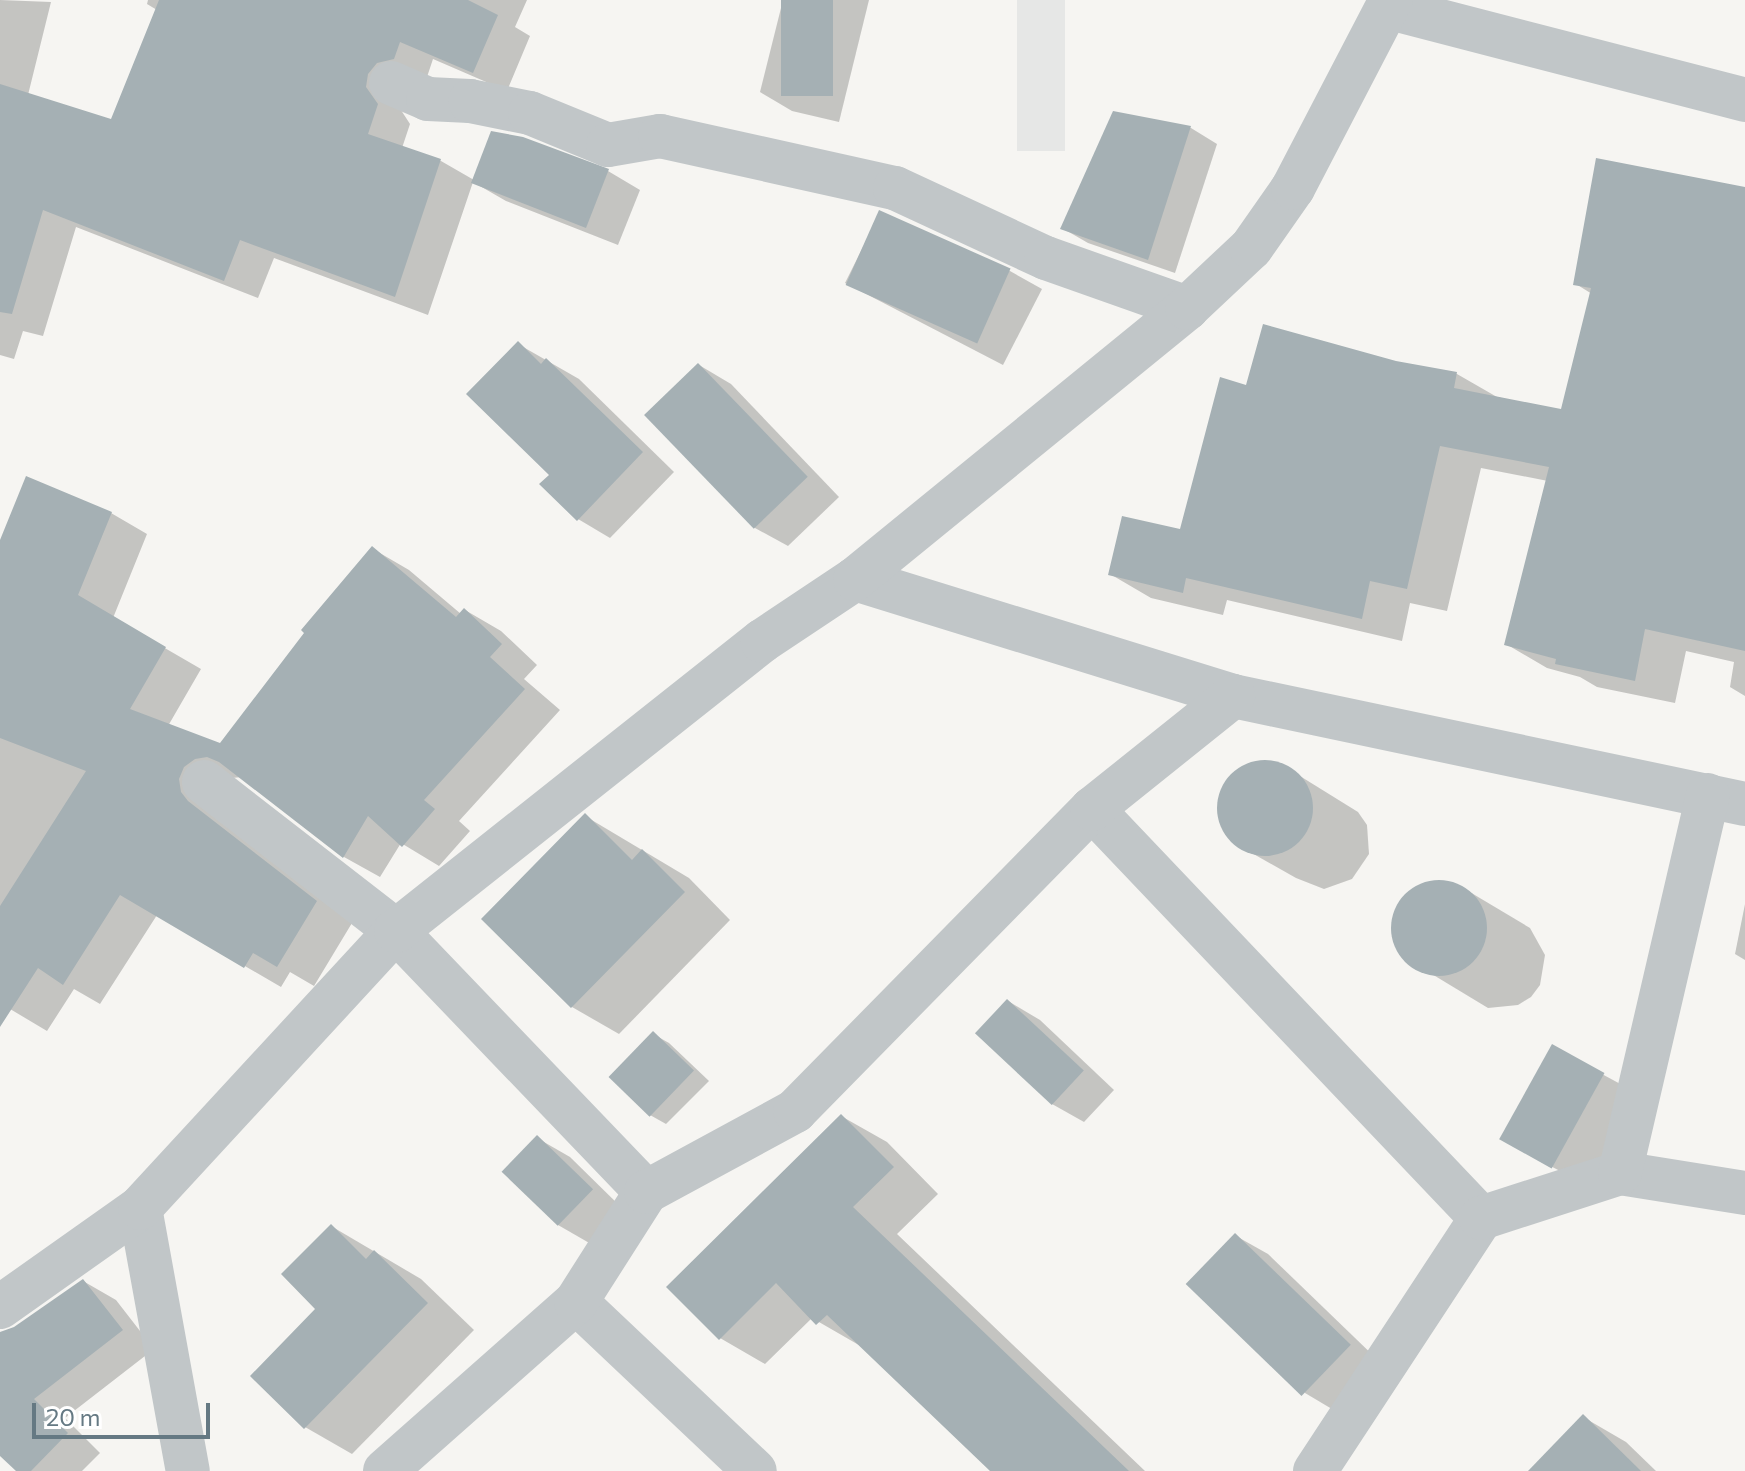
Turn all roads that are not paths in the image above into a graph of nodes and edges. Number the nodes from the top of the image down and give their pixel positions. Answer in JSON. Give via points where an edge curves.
{"nodes":[{"id":1,"x":1390,"y":4,"type":"edge"},
{"id":2,"x":391,"y":83,"type":"dead end"},
{"id":3,"x":1745,"y":100,"type":"edge"},
{"id":4,"x":1187,"y":308,"type":"junction"},
{"id":5,"x":855,"y":579,"type":"junction"},
{"id":6,"x":1233,"y":696,"type":"junction"},
{"id":7,"x":204,"y":782,"type":"dead end"},
{"id":8,"x":1727,"y":800,"type":"edge"},
{"id":9,"x":1092,"y":809,"type":"junction"},
{"id":10,"x":396,"y":931,"type":"junction"},
{"id":11,"x":1620,"y":1173,"type":"junction"},
{"id":12,"x":646,"y":1192,"type":"junction"},
{"id":13,"x":1745,"y":1193,"type":"edge"},
{"id":14,"x":140,"y":1208,"type":"junction"},
{"id":15,"x":1481,"y":1218,"type":"junction"},
{"id":16,"x":576,"y":1302,"type":"junction"},
{"id":17,"x":0,"y":1307,"type":"edge"},
{"id":18,"x":188,"y":1471,"type":"edge"},
{"id":19,"x":385,"y":1471,"type":"edge"},
{"id":20,"x":755,"y":1471,"type":"edge"},
{"id":21,"x":1315,"y":1471,"type":"edge"}],
"edges":[{"from":1,"to":3,"type":"street"},
{"from":1,"to":4,"type":"street","via":[[1293,188],[1251,248]]},
{"from":2,"to":4,"type":"street","via":[[428,99],[530,113],[608,145],[660,136],[895,188],[1046,258]]},
{"from":4,"to":5,"type":"street"},
{"from":5,"to":6,"type":"street"},
{"from":5,"to":10,"type":"street","via":[[762,641]]},
{"from":6,"to":8,"type":"street"},
{"from":6,"to":9,"type":"street"},
{"from":7,"to":10,"type":"street"},
{"from":8,"to":11,"type":"street"},
{"from":9,"to":12,"type":"street","via":[[795,1111]]},
{"from":9,"to":15,"type":"street"},
{"from":10,"to":12,"type":"street"},
{"from":10,"to":14,"type":"street"},
{"from":11,"to":13,"type":"street"},
{"from":11,"to":15,"type":"street"},
{"from":12,"to":16,"type":"street"},
{"from":14,"to":17,"type":"street"},
{"from":14,"to":18,"type":"street"},
{"from":15,"to":21,"type":"street"},
{"from":16,"to":19,"type":"street"},
{"from":16,"to":20,"type":"street"}]}
